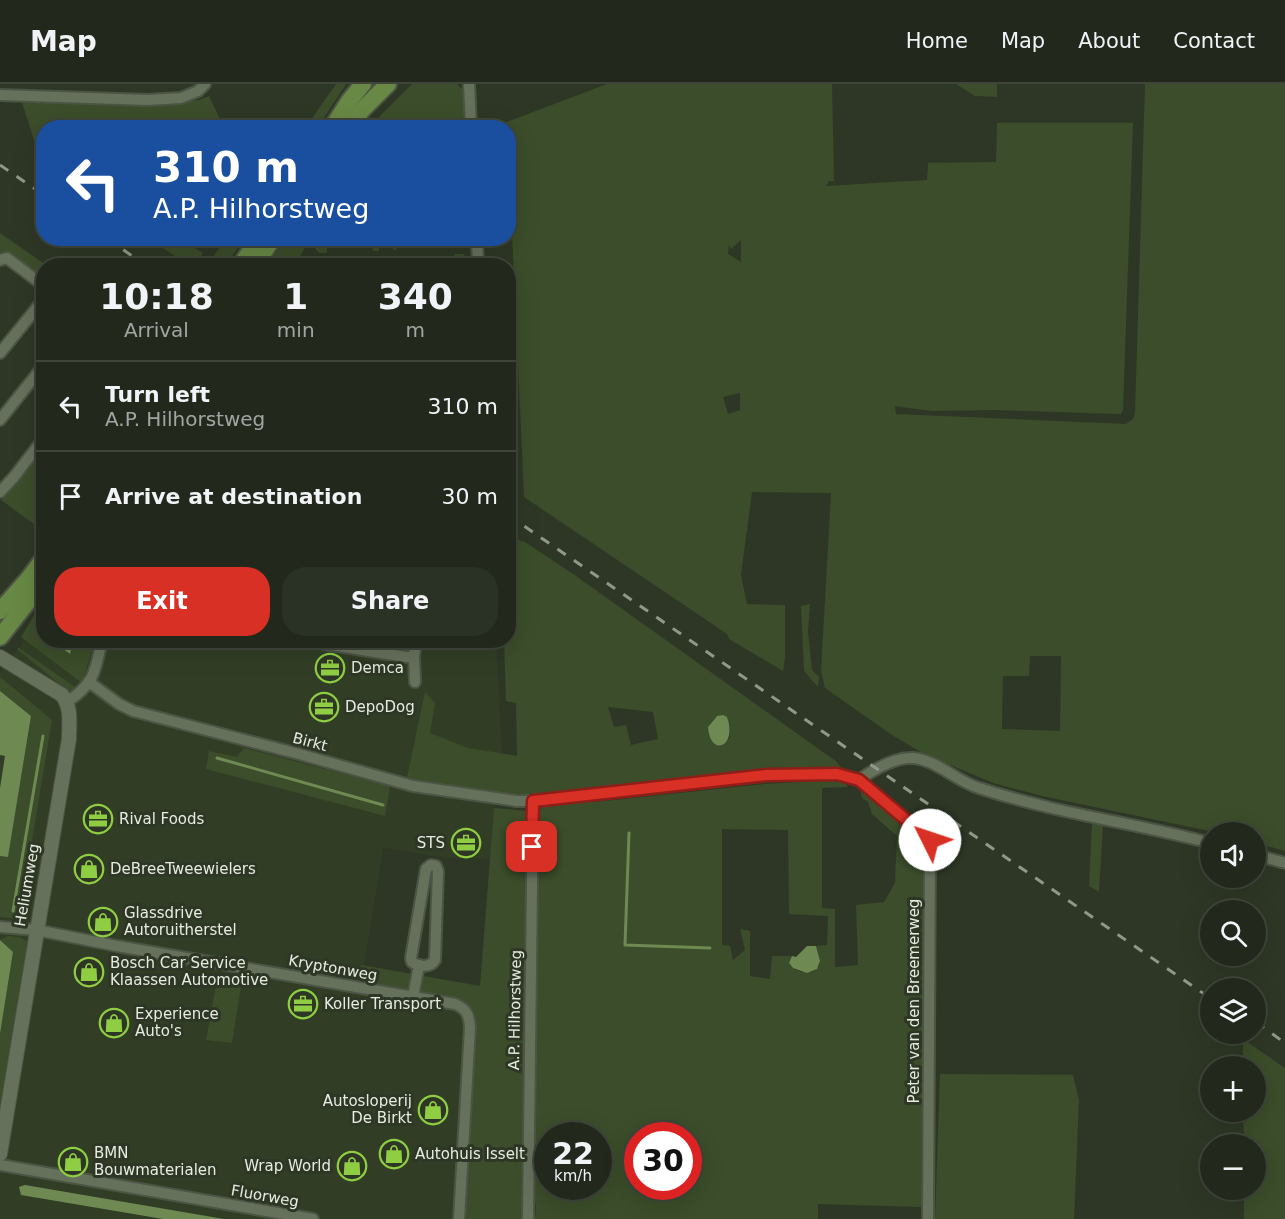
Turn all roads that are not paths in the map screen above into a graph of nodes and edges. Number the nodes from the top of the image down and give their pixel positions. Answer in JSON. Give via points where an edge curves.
{"nodes":[{"id":1,"x":205,"y":84,"type":"edge"},
{"id":2,"x":363,"y":84,"type":"edge"},
{"id":3,"x":388,"y":84,"type":"edge"},
{"id":4,"x":461,"y":84,"type":"edge"},
{"id":5,"x":469,"y":84,"type":"edge"},
{"id":6,"x":0,"y":95,"type":"edge"},
{"id":7,"x":470,"y":106,"type":"junction"},
{"id":8,"x":337,"y":120,"type":"edge"},
{"id":9,"x":355,"y":120,"type":"edge"},
{"id":10,"x":471,"y":120,"type":"edge"},
{"id":11,"x":0,"y":260,"type":"edge"},
{"id":12,"x":36,"y":280,"type":"edge"},
{"id":13,"x":36,"y":309,"type":"edge"},
{"id":14,"x":0,"y":353,"type":"edge"},
{"id":15,"x":36,"y":375,"type":"edge"},
{"id":16,"x":0,"y":420,"type":"edge"},
{"id":17,"x":36,"y":448,"type":"edge"},
{"id":18,"x":0,"y":492,"type":"edge"},
{"id":19,"x":36,"y":569,"type":"edge"},
{"id":20,"x":36,"y":591,"type":"edge"},
{"id":21,"x":0,"y":611,"type":"edge"},
{"id":22,"x":0,"y":637,"type":"edge"},
{"id":23,"x":100,"y":648,"type":"edge"},
{"id":24,"x":348,"y":648,"type":"edge"},
{"id":25,"x":415,"y":648,"type":"edge"},
{"id":26,"x":0,"y":657,"type":"edge"},
{"id":27,"x":414,"y":657,"type":"junction"},
{"id":28,"x":89,"y":682,"type":"junction"},
{"id":29,"x":415,"y":682,"type":"dead end"},
{"id":30,"x":67,"y":702,"type":"junction"},
{"id":31,"x":859,"y":780,"type":"junction"},
{"id":32,"x":533,"y":801,"type":"junction"},
{"id":33,"x":1200,"y":841,"type":"edge"},
{"id":34,"x":1266,"y":858,"type":"edge"},
{"id":35,"x":1285,"y":863,"type":"edge"},
{"id":36,"x":418,"y":919,"type":"junction"},
{"id":37,"x":436,"y":921,"type":"junction"},
{"id":38,"x":0,"y":927,"type":"edge"},
{"id":39,"x":36,"y":930,"type":"junction"},
{"id":40,"x":419,"y":965,"type":"junction"},
{"id":41,"x":414,"y":997,"type":"junction"},
{"id":42,"x":0,"y":1154,"type":"edge"},
{"id":43,"x":0,"y":1165,"type":"edge"},
{"id":44,"x":313,"y":1219,"type":"edge"},
{"id":45,"x":459,"y":1219,"type":"edge"},
{"id":46,"x":528,"y":1219,"type":"edge"},
{"id":47,"x":928,"y":1219,"type":"edge"}],
"edges":[{"from":1,"to":6,"type":"street","via":[[181,98],[148,100]]},
{"from":2,"to":8,"type":"main road"},
{"from":3,"to":9,"type":"main road"},
{"from":4,"to":7,"type":"street"},
{"from":5,"to":7,"type":"street"},
{"from":7,"to":10,"type":"street"},
{"from":11,"to":12,"type":"street","via":[[7,258]]},
{"from":13,"to":14,"type":"street"},
{"from":15,"to":16,"type":"street"},
{"from":17,"to":18,"type":"street"},
{"from":19,"to":21,"type":"main road"},
{"from":20,"to":22,"type":"main road"},
{"from":23,"to":28,"type":"street","via":[[95,674]]},
{"from":24,"to":27,"type":"street"},
{"from":25,"to":27,"type":"street"},
{"from":26,"to":30,"type":"street","via":[[62,695]]},
{"from":27,"to":29,"type":"street"},
{"from":28,"to":30,"type":"street"},
{"from":28,"to":32,"type":"street","name":"Birkt","via":[[133,711],[413,786]]},
{"from":30,"to":39,"type":"street","name":"Heliumweg","via":[[69,738]]},
{"from":31,"to":32,"type":"street","name":"Peter van den Breemerweg","via":[[837,774],[767,775]]},
{"from":31,"to":33,"type":"street","via":[[902,758],[916,759],[976,788]]},
{"from":31,"to":47,"type":"street","name":"Peter van den Breemerweg","via":[[930,840]]},
{"from":32,"to":46,"type":"street","name":"A.P. Hilhorstweg"},
{"from":34,"to":35,"type":"street"},
{"from":36,"to":37,"type":"street"},
{"from":36,"to":37,"type":"street","via":[[426,869],[431,865],[438,870]]},
{"from":36,"to":40,"type":"street","via":[[411,958]]},
{"from":37,"to":40,"type":"street","via":[[435,960],[428,966]]},
{"from":38,"to":39,"type":"street","name":"Kryptonweg"},
{"from":39,"to":41,"type":"street","name":"Kryptonweg"},
{"from":39,"to":42,"type":"street","name":"Heliumweg"},
{"from":40,"to":41,"type":"street"},
{"from":41,"to":45,"type":"street","name":"Kryptonweg","via":[[455,1004],[467,1012],[470,1028]]},
{"from":43,"to":44,"type":"street","name":"Fluorweg"}]}
